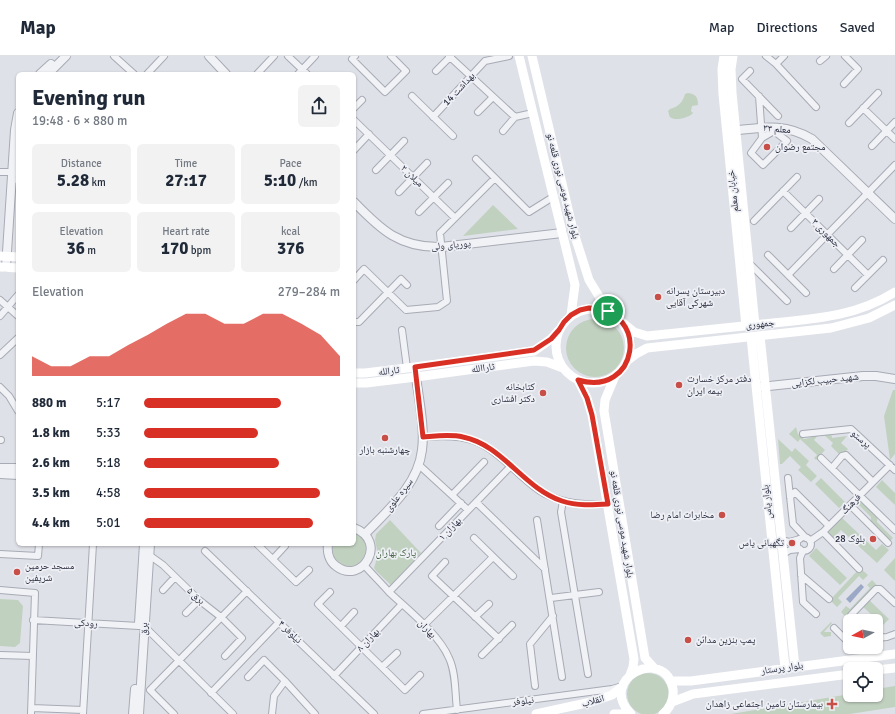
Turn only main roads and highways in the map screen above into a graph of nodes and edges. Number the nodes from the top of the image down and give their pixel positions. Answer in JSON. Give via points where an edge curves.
{"nodes":[{"id":1,"x":520,"y":56,"type":"edge"},
{"id":2,"x":532,"y":56,"type":"edge"},
{"id":3,"x":724,"y":56,"type":"edge"},
{"id":4,"x":733,"y":56,"type":"edge"},
{"id":5,"x":731,"y":130,"type":"junction"},
{"id":6,"x":589,"y":280,"type":"junction"},
{"id":7,"x":575,"y":285,"type":"junction"},
{"id":8,"x":895,"y":292,"type":"edge"},
{"id":9,"x":895,"y":305,"type":"edge"},
{"id":10,"x":608,"y":311,"type":"junction"},
{"id":11,"x":571,"y":315,"type":"junction"},
{"id":12,"x":623,"y":324,"type":"junction"},
{"id":13,"x":750,"y":325,"type":"junction"},
{"id":14,"x":559,"y":330,"type":"junction"},
{"id":15,"x":755,"y":336,"type":"junction"},
{"id":16,"x":627,"y":361,"type":"junction"},
{"id":17,"x":411,"y":368,"type":"junction"},
{"id":18,"x":563,"y":368,"type":"junction"},
{"id":19,"x":356,"y":374,"type":"edge"},
{"id":20,"x":615,"y":376,"type":"junction"},
{"id":21,"x":416,"y":377,"type":"junction"},
{"id":22,"x":578,"y":380,"type":"junction"},
{"id":23,"x":356,"y":383,"type":"edge"},
{"id":24,"x":764,"y":431,"type":"junction"},
{"id":25,"x":793,"y":653,"type":"junction"},
{"id":26,"x":783,"y":654,"type":"junction"},
{"id":27,"x":895,"y":654,"type":"edge"},
{"id":28,"x":795,"y":667,"type":"junction"},
{"id":29,"x":785,"y":668,"type":"junction"},
{"id":30,"x":895,"y":668,"type":"edge"},
{"id":31,"x":655,"y":669,"type":"junction"},
{"id":32,"x":883,"y":669,"type":"edge"},
{"id":33,"x":630,"y":675,"type":"junction"},
{"id":34,"x":843,"y":675,"type":"edge"},
{"id":35,"x":670,"y":681,"type":"junction"},
{"id":36,"x":691,"y":681,"type":"junction"},
{"id":37,"x":623,"y":686,"type":"junction"},
{"id":38,"x":693,"y":694,"type":"junction"},
{"id":39,"x":672,"y":702,"type":"junction"},
{"id":40,"x":536,"y":714,"type":"edge"},
{"id":41,"x":614,"y":714,"type":"edge"},
{"id":42,"x":631,"y":714,"type":"edge"},
{"id":43,"x":663,"y":714,"type":"edge"}],
"edges":[{"from":1,"to":7,"type":"main road","name":"بلوار شهید موسی نوری قلعه نو"},
{"from":2,"to":6,"type":"main road","name":"بلوار شهید موسی نوری قلعه نو","via":[[573,230]]},
{"from":3,"to":5,"type":"main road","name":"خیابان معلم","via":[[723,75]]},
{"from":4,"to":5,"type":"main road","name":"خیابان معلم"},
{"from":5,"to":13,"type":"main road","name":"خیابان معلم"},
{"from":5,"to":13,"type":"main road","name":"خیابان معلم","via":[[749,263]]},
{"from":6,"to":7,"type":"main road","via":[[582,286]]},
{"from":6,"to":10,"type":"main road","name":"بلوار شهید موسی نوری قلعه نو"},
{"from":7,"to":11,"type":"main road","name":"بلوار شهید موسی نوری قلعه نو"},
{"from":8,"to":13,"type":"main road","name":"جمهوری","via":[[866,308],[847,313]]},
{"from":9,"to":15,"type":"main road","name":"جمهوری","via":[[850,324]]},
{"from":10,"to":11,"type":"main road","via":[[589,308]]},
{"from":10,"to":12,"type":"main road","via":[[617,316]]},
{"from":11,"to":14,"type":"main road"},
{"from":12,"to":13,"type":"main road","name":"جمهوری","via":[[634,332],[647,336]]},
{"from":12,"to":16,"type":"main road","via":[[630,342]]},
{"from":14,"to":17,"type":"main road","name":"ثارالله","via":[[551,339],[534,350]]},
{"from":14,"to":18,"type":"main road","via":[[556,350]]},
{"from":15,"to":16,"type":"main road","name":"جمهوری","via":[[647,348]]},
{"from":15,"to":24,"type":"main road","name":"بلوار یاس"},
{"from":16,"to":20,"type":"main road"},
{"from":17,"to":19,"type":"main road","name":"ثارالله"},
{"from":17,"to":21,"type":"main road"},
{"from":18,"to":21,"type":"main road","name":"ثاراالله","via":[[551,363],[534,361]]},
{"from":18,"to":22,"type":"main road"},
{"from":20,"to":22,"type":"main road","via":[[597,383]]},
{"from":20,"to":31,"type":"main road","name":"بلوار شهید موسی نوری قلعه نو","via":[[605,400],[604,411],[645,658]]},
{"from":21,"to":23,"type":"main road","name":"ثاراالله"},
{"from":22,"to":33,"type":"main road","name":"بلوار شهید موسی نوری قلعه نو","via":[[592,415],[608,504],[634,659]]},
{"from":24,"to":25,"type":"main road","name":"بلوار یاس","via":[[781,540]]},
{"from":24,"to":26,"type":"main road","name":"بلوار یاس"},
{"from":25,"to":26,"type":"main road","via":[[788,658]]},
{"from":25,"to":28,"type":"main road","name":"بلوار یاس"},
{"from":26,"to":29,"type":"main road","name":"بلوار یاس"},
{"from":27,"to":28,"type":"main road","name":"بلوار پرستار"},
{"from":28,"to":29,"type":"main road","name":"بلوار پرستار"},
{"from":29,"to":36,"type":"main road","name":"بلوار پرستار"},
{"from":30,"to":32,"type":"main road"},
{"from":31,"to":33,"type":"main road","via":[[642,668]]},
{"from":31,"to":35,"type":"main road","name":"بلوار شهید موسی نوری قلعه نو","via":[[664,673]]},
{"from":33,"to":37,"type":"main road"},
{"from":34,"to":38,"type":"main road","name":"بلوار پرستار"},
{"from":35,"to":36,"type":"main road","name":"بلوار پرستار"},
{"from":35,"to":39,"type":"main road","via":[[673,691]]},
{"from":36,"to":38,"type":"main road"},
{"from":37,"to":40,"type":"main road","name":"انقلاب","via":[[612,695]]},
{"from":37,"to":42,"type":"main road","via":[[623,703]]},
{"from":38,"to":39,"type":"main road","name":"بلوار پرستار"},
{"from":39,"to":43,"type":"main road"},
{"from":41,"to":42,"type":"main road","name":"انقلاب"}]}
